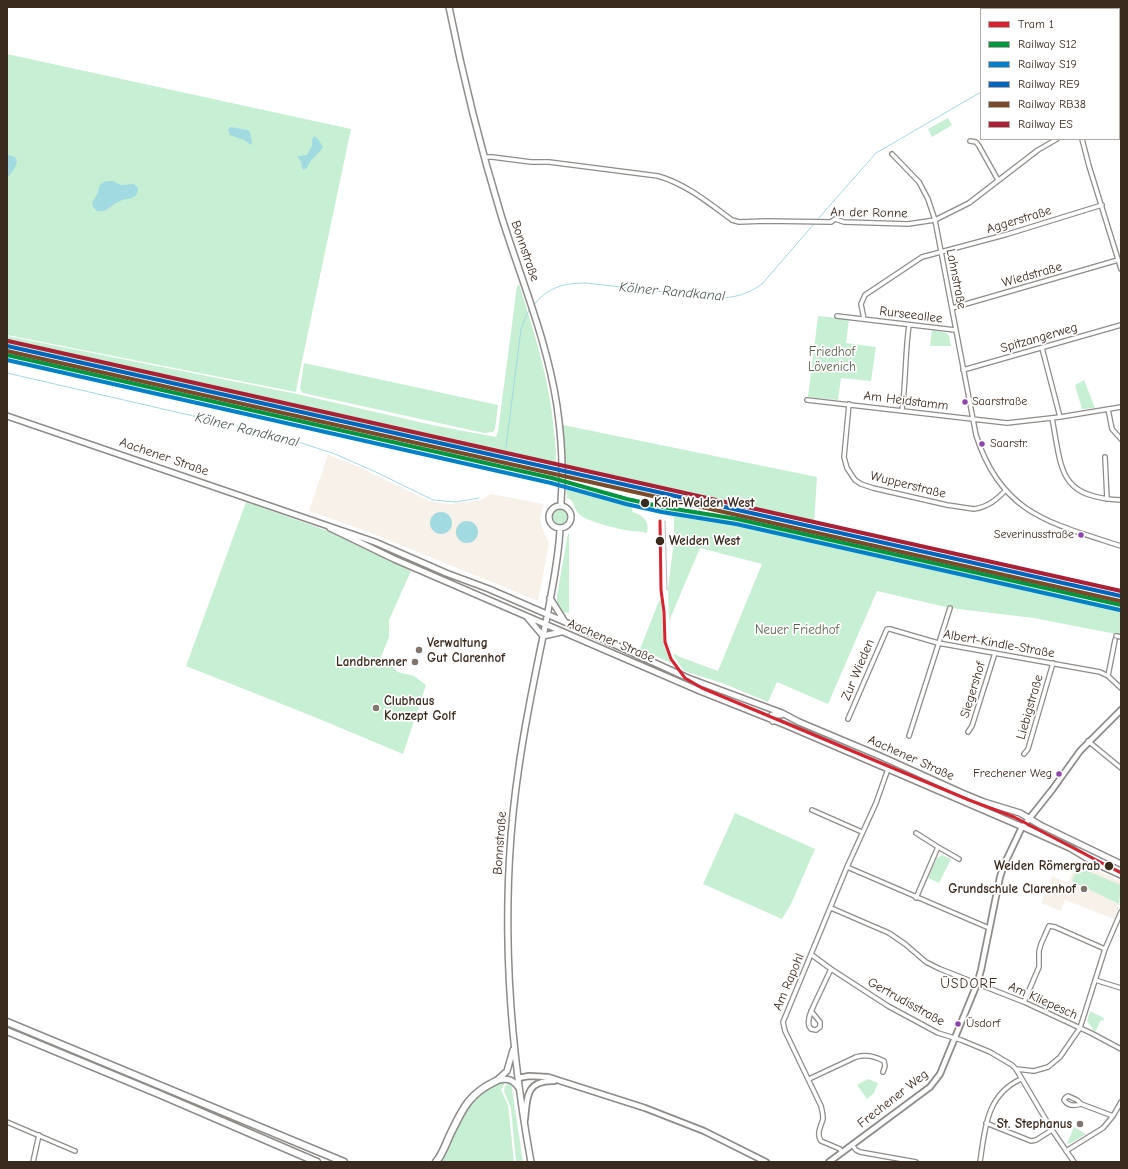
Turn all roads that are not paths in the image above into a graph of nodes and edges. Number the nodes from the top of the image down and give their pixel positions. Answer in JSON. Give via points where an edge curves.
{"nodes":[{"id":1,"x":449,"y":7,"type":"edge"},
{"id":2,"x":1055,"y":140,"type":"edge"},
{"id":3,"x":1082,"y":140,"type":"edge"},
{"id":4,"x":970,"y":141,"type":"dead end"},
{"id":5,"x":892,"y":154,"type":"dead end"},
{"id":6,"x":484,"y":158,"type":"junction"},
{"id":7,"x":998,"y":180,"type":"junction"},
{"id":8,"x":1102,"y":205,"type":"junction"},
{"id":9,"x":935,"y":220,"type":"junction"},
{"id":10,"x":941,"y":252,"type":"junction"},
{"id":11,"x":1118,"y":260,"type":"junction"},
{"id":12,"x":1121,"y":269,"type":"edge"},
{"id":13,"x":952,"y":308,"type":"junction"},
{"id":14,"x":837,"y":316,"type":"dead end"},
{"id":15,"x":864,"y":319,"type":"junction"},
{"id":16,"x":909,"y":325,"type":"junction"},
{"id":17,"x":1121,"y":325,"type":"edge"},
{"id":18,"x":955,"y":330,"type":"junction"},
{"id":19,"x":1042,"y":348,"type":"junction"},
{"id":20,"x":963,"y":370,"type":"junction"},
{"id":21,"x":807,"y":400,"type":"dead end"},
{"id":22,"x":849,"y":404,"type":"junction"},
{"id":23,"x":1121,"y":407,"type":"edge"},
{"id":24,"x":1108,"y":409,"type":"junction"},
{"id":25,"x":902,"y":410,"type":"junction"},
{"id":26,"x":7,"y":416,"type":"edge"},
{"id":27,"x":1060,"y":417,"type":"junction"},
{"id":28,"x":1052,"y":418,"type":"junction"},
{"id":29,"x":973,"y":420,"type":"junction"},
{"id":30,"x":1121,"y":439,"type":"edge"},
{"id":31,"x":1105,"y":457,"type":"dead end"},
{"id":32,"x":1006,"y":490,"type":"junction"},
{"id":33,"x":1107,"y":499,"type":"junction"},
{"id":34,"x":1121,"y":500,"type":"edge"},
{"id":35,"x":561,"y":505,"type":"junction"},
{"id":36,"x":313,"y":521,"type":"junction"},
{"id":37,"x":560,"y":528,"type":"junction"},
{"id":38,"x":1121,"y":546,"type":"edge"},
{"id":39,"x":550,"y":598,"type":"junction"},
{"id":40,"x":950,"y":608,"type":"dead end"},
{"id":41,"x":547,"y":615,"type":"junction"},
{"id":42,"x":527,"y":617,"type":"junction"},
{"id":43,"x":565,"y":622,"type":"junction"},
{"id":44,"x":545,"y":624,"type":"junction"},
{"id":45,"x":887,"y":629,"type":"joint"},
{"id":46,"x":562,"y":631,"type":"junction"},
{"id":47,"x":543,"y":636,"type":"junction"},
{"id":48,"x":1121,"y":637,"type":"edge"},
{"id":49,"x":938,"y":643,"type":"junction"},
{"id":50,"x":995,"y":653,"type":"junction"},
{"id":51,"x":1053,"y":663,"type":"junction"},
{"id":52,"x":1108,"y":676,"type":"junction"},
{"id":53,"x":1121,"y":688,"type":"edge"},
{"id":54,"x":1121,"y":710,"type":"edge"},
{"id":55,"x":786,"y":715,"type":"junction"},
{"id":56,"x":848,"y":719,"type":"dead end"},
{"id":57,"x":773,"y":720,"type":"junction"},
{"id":58,"x":968,"y":732,"type":"dead end"},
{"id":59,"x":909,"y":736,"type":"dead end"},
{"id":60,"x":1088,"y":741,"type":"junction"},
{"id":61,"x":1024,"y":754,"type":"dead end"},
{"id":62,"x":886,"y":759,"type":"junction"},
{"id":63,"x":900,"y":765,"type":"junction"},
{"id":64,"x":1121,"y":768,"type":"edge"},
{"id":65,"x":888,"y":769,"type":"junction"},
{"id":66,"x":812,"y":810,"type":"dead end"},
{"id":67,"x":1029,"y":819,"type":"junction"},
{"id":68,"x":1023,"y":827,"type":"junction"},
{"id":69,"x":862,"y":832,"type":"junction"},
{"id":70,"x":916,"y":833,"type":"dead end"},
{"id":71,"x":938,"y":847,"type":"junction"},
{"id":72,"x":959,"y":859,"type":"dead end"},
{"id":73,"x":1121,"y":864,"type":"edge"},
{"id":74,"x":847,"y":867,"type":"junction"},
{"id":75,"x":1121,"y":875,"type":"edge"},
{"id":76,"x":916,"y":898,"type":"junction"},
{"id":77,"x":830,"y":908,"type":"junction"},
{"id":78,"x":1121,"y":912,"type":"edge"},
{"id":79,"x":989,"y":928,"type":"junction"},
{"id":80,"x":1105,"y":949,"type":"junction"},
{"id":81,"x":812,"y":955,"type":"junction"},
{"id":82,"x":831,"y":969,"type":"junction"},
{"id":83,"x":1095,"y":980,"type":"junction"},
{"id":84,"x":977,"y":984,"type":"junction"},
{"id":85,"x":1121,"y":988,"type":"edge"},
{"id":86,"x":1024,"y":1002,"type":"junction"},
{"id":87,"x":811,"y":1011,"type":"junction"},
{"id":88,"x":7,"y":1022,"type":"edge"},
{"id":89,"x":1080,"y":1028,"type":"junction"},
{"id":90,"x":7,"y":1031,"type":"edge"},
{"id":91,"x":955,"y":1039,"type":"junction"},
{"id":92,"x":514,"y":1045,"type":"junction"},
{"id":93,"x":1121,"y":1049,"type":"edge"},
{"id":94,"x":1016,"y":1069,"type":"junction"},
{"id":95,"x":883,"y":1072,"type":"dead end"},
{"id":96,"x":518,"y":1078,"type":"junction"},
{"id":97,"x":809,"y":1079,"type":"junction"},
{"id":98,"x":1021,"y":1079,"type":"junction"},
{"id":99,"x":496,"y":1081,"type":"junction"},
{"id":100,"x":563,"y":1081,"type":"junction"},
{"id":101,"x":520,"y":1090,"type":"junction"},
{"id":102,"x":1121,"y":1102,"type":"edge"},
{"id":103,"x":1081,"y":1104,"type":"dead end"},
{"id":104,"x":1113,"y":1116,"type":"junction"},
{"id":105,"x":525,"y":1118,"type":"junction"},
{"id":106,"x":7,"y":1122,"type":"edge"},
{"id":107,"x":986,"y":1123,"type":"junction"},
{"id":108,"x":1052,"y":1130,"type":"junction"},
{"id":109,"x":39,"y":1135,"type":"junction"},
{"id":110,"x":852,"y":1145,"type":"junction"},
{"id":111,"x":76,"y":1151,"type":"dead end"},
{"id":112,"x":1066,"y":1151,"type":"junction"},
{"id":113,"x":842,"y":1152,"type":"junction"},
{"id":114,"x":33,"y":1162,"type":"edge"},
{"id":115,"x":318,"y":1162,"type":"edge"},
{"id":116,"x":344,"y":1162,"type":"edge"},
{"id":117,"x":436,"y":1162,"type":"edge"},
{"id":118,"x":531,"y":1162,"type":"edge"},
{"id":119,"x":766,"y":1162,"type":"edge"},
{"id":120,"x":829,"y":1162,"type":"edge"},
{"id":121,"x":916,"y":1162,"type":"edge"},
{"id":122,"x":980,"y":1162,"type":"edge"},
{"id":123,"x":1074,"y":1162,"type":"edge"}],
"edges":[{"from":1,"to":6,"type":"main road","name":"Bonnstraße","via":[[464,81]]},
{"from":2,"to":7,"type":"street","name":"An der Ronne"},
{"from":3,"to":8,"type":"street"},
{"from":4,"to":7,"type":"street","via":[[976,142],[979,146]]},
{"from":5,"to":9,"type":"street","name":"Lahnstraße","via":[[919,182]]},
{"from":6,"to":9,"type":"street","name":"An der Ronne","via":[[549,162],[658,176],[686,187],[732,220],[739,222],[830,222],[835,219],[844,222],[908,224]]},
{"from":6,"to":35,"type":"main road","name":"Bonnstraße","via":[[547,357],[557,407],[562,468]]},
{"from":7,"to":9,"type":"street","name":"An der Ronne","via":[[969,202]]},
{"from":8,"to":10,"type":"street","name":"Aggerstraße"},
{"from":8,"to":11,"type":"street"},
{"from":9,"to":10,"type":"street","name":"Lahnstraße"},
{"from":10,"to":13,"type":"street","name":"Lahnstraße"},
{"from":10,"to":15,"type":"street","name":"Rurseeallee","via":[[916,260],[864,295],[861,304]]},
{"from":11,"to":12,"type":"street"},
{"from":11,"to":13,"type":"street","name":"Wiedstraße"},
{"from":13,"to":18,"type":"street","name":"Lahnstraße"},
{"from":14,"to":15,"type":"street","name":"Rurseeallee"},
{"from":15,"to":16,"type":"street","name":"Rurseeallee"},
{"from":16,"to":18,"type":"street","name":"Rurseeallee"},
{"from":16,"to":25,"type":"street"},
{"from":17,"to":19,"type":"street","name":"Spitzangerweg"},
{"from":18,"to":20,"type":"street","name":"Lahnstraße"},
{"from":19,"to":20,"type":"street","name":"Spitzangerweg"},
{"from":19,"to":27,"type":"street"},
{"from":20,"to":29,"type":"street","name":"Lahnstraße"},
{"from":21,"to":22,"type":"street","name":"Am Heidstamm"},
{"from":22,"to":25,"type":"street","name":"Am Heidstamm"},
{"from":22,"to":32,"type":"street","name":"Wupperstraße","via":[[844,457],[849,473],[861,484],[974,510],[991,504]]},
{"from":23,"to":24,"type":"street","name":"Am Heidstamm"},
{"from":24,"to":27,"type":"street","name":"Am Heidstamm"},
{"from":24,"to":30,"type":"street","via":[[1112,429]]},
{"from":25,"to":29,"type":"street","name":"Am Heidstamm"},
{"from":26,"to":36,"type":"main road","name":"Aachener Straße"},
{"from":27,"to":28,"type":"street","name":"Am Heidstamm"},
{"from":28,"to":29,"type":"street","name":"Am Heidstamm","via":[[1007,423]]},
{"from":28,"to":33,"type":"street","via":[[1060,462],[1067,478],[1083,493]]},
{"from":29,"to":32,"type":"street","via":[[981,450],[991,472]]},
{"from":31,"to":33,"type":"street"},
{"from":32,"to":38,"type":"street","via":[[1028,510],[1042,518]]},
{"from":33,"to":34,"type":"street"},
{"from":35,"to":37,"type":"main road","via":[[568,509],[572,516],[570,523]]},
{"from":35,"to":37,"type":"main road","via":[[554,507],[549,517],[552,525]]},
{"from":36,"to":41,"type":"main road","name":"Aachener Straße","via":[[376,542]]},
{"from":36,"to":42,"type":"main road","name":"Aachener Straße"},
{"from":37,"to":39,"type":"main road","name":"Bonnstraße"},
{"from":39,"to":41,"type":"main road","name":"Bonnstraße"},
{"from":39,"to":43,"type":"main road"},
{"from":40,"to":49,"type":"street"},
{"from":41,"to":43,"type":"main road","name":"Aachener Straße"},
{"from":41,"to":44,"type":"main road","name":"Bonnstraße"},
{"from":42,"to":44,"type":"main road","name":"Aachener Straße"},
{"from":42,"to":47,"type":"main road"},
{"from":43,"to":55,"type":"main road","name":"Aachener Straße","via":[[688,678]]},
{"from":44,"to":46,"type":"main road","name":"Aachener Straße"},
{"from":44,"to":47,"type":"main road","name":"Bonnstraße"},
{"from":45,"to":49,"type":"street","name":"Albert-Kindle-Straße"},
{"from":45,"to":56,"type":"street","name":"Zur Wieden"},
{"from":46,"to":47,"type":"main road"},
{"from":46,"to":57,"type":"main road","name":"Aachener Straße"},
{"from":47,"to":92,"type":"main road","name":"Bonnstraße","via":[[521,751],[509,858],[508,971]]},
{"from":48,"to":52,"type":"street","via":[[1116,638]]},
{"from":49,"to":50,"type":"street","name":"Albert-Kindle-Straße"},
{"from":49,"to":59,"type":"street"},
{"from":50,"to":51,"type":"street","name":"Albert-Kindle-Straße"},
{"from":50,"to":58,"type":"street","name":"Siegershof"},
{"from":51,"to":52,"type":"street","name":"Albert-Kindle-Straße","via":[[1100,672]]},
{"from":51,"to":61,"type":"street","name":"Liebigstraße","via":[[1028,749]]},
{"from":52,"to":53,"type":"street","name":"Albert-Kindle-Straße"},
{"from":54,"to":60,"type":"street","name":"Frechener Weg"},
{"from":55,"to":57,"type":"main road","via":[[773,714]]},
{"from":55,"to":62,"type":"main road","name":"Aachener Straße"},
{"from":57,"to":65,"type":"main road","name":"Aachener Straße"},
{"from":60,"to":64,"type":"street"},
{"from":60,"to":67,"type":"street","name":"Frechener Weg"},
{"from":62,"to":63,"type":"main road","name":"Aachener Straße"},
{"from":62,"to":65,"type":"main road"},
{"from":63,"to":65,"type":"main road"},
{"from":63,"to":67,"type":"main road","name":"Aachener Straße"},
{"from":65,"to":68,"type":"main road","name":"Aachener Straße"},
{"from":65,"to":69,"type":"street","name":"Am Rapohl"},
{"from":66,"to":69,"type":"street"},
{"from":67,"to":68,"type":"street","name":"Frechener Weg"},
{"from":67,"to":73,"type":"main road","name":"Aachener Straße"},
{"from":68,"to":75,"type":"main road","name":"Aachener Straße"},
{"from":68,"to":79,"type":"street","name":"Frechener Weg","via":[[1004,865]]},
{"from":69,"to":74,"type":"street","name":"Am Rapohl"},
{"from":70,"to":71,"type":"street"},
{"from":71,"to":72,"type":"street"},
{"from":71,"to":76,"type":"street"},
{"from":74,"to":76,"type":"street"},
{"from":74,"to":77,"type":"street","name":"Am Rapohl"},
{"from":76,"to":79,"type":"street"},
{"from":77,"to":81,"type":"street","name":"Am Rapohl"},
{"from":77,"to":84,"type":"street","name":"Am Kliepesch","via":[[889,934],[940,970]]},
{"from":78,"to":80,"type":"street"},
{"from":79,"to":84,"type":"street","name":"Frechener Weg"},
{"from":80,"to":83,"type":"street"},
{"from":80,"to":86,"type":"street","via":[[1049,926],[1039,950],[1039,967]]},
{"from":81,"to":82,"type":"street","name":"Gertrudisstraße"},
{"from":81,"to":97,"type":"street","name":"Am Rapohl","via":[[783,1022]]},
{"from":82,"to":87,"type":"street"},
{"from":82,"to":91,"type":"street","name":"Gertrudisstraße","via":[[888,1006],[938,1033]]},
{"from":83,"to":85,"type":"street"},
{"from":83,"to":89,"type":"street"},
{"from":84,"to":86,"type":"street","name":"Am Kliepesch"},
{"from":84,"to":91,"type":"street","name":"Frechener Weg"},
{"from":86,"to":89,"type":"street","name":"Am Kliepesch"},
{"from":87,"to":87,"type":"street","via":[[808,1023],[811,1029],[816,1030],[820,1027],[820,1022]]},
{"from":88,"to":116,"type":"highway"},
{"from":89,"to":93,"type":"street","name":"Am Kliepesch"},
{"from":89,"to":94,"type":"street","via":[[1060,1057],[1048,1067],[1034,1071]]},
{"from":90,"to":115,"type":"highway"},
{"from":91,"to":94,"type":"street","name":"Gertrudisstraße","via":[[990,1052]]},
{"from":91,"to":110,"type":"street","name":"Frechener Weg","via":[[944,1067],[930,1087]]},
{"from":92,"to":96,"type":"main road","name":"Bonnstraße"},
{"from":92,"to":99,"type":"main road","via":[[507,1071]]},
{"from":94,"to":98,"type":"street"},
{"from":95,"to":97,"type":"street","via":[[884,1061],[862,1055]]},
{"from":96,"to":100,"type":"street","via":[[542,1076]]},
{"from":96,"to":101,"type":"main road","name":"Bonnstraße"},
{"from":97,"to":113,"type":"street","name":"Am Rapohl","via":[[823,1113],[819,1138]]},
{"from":98,"to":107,"type":"street","via":[[1008,1086],[998,1096]]},
{"from":98,"to":108,"type":"street"},
{"from":99,"to":101,"type":"main road","via":[[510,1079]]},
{"from":99,"to":117,"type":"highway","via":[[479,1090],[465,1106]]},
{"from":100,"to":105,"type":"street","via":[[546,1080],[534,1085],[528,1094]]},
{"from":100,"to":119,"type":"street","via":[[704,1131]]},
{"from":101,"to":105,"type":"main road","name":"Bonnstraße"},
{"from":102,"to":104,"type":"street"},
{"from":103,"to":104,"type":"street"},
{"from":104,"to":112,"type":"street","via":[[1103,1128]]},
{"from":105,"to":118,"type":"main road","name":"Bonnstraße"},
{"from":106,"to":109,"type":"street"},
{"from":107,"to":108,"type":"street","via":[[1031,1141]]},
{"from":107,"to":122,"type":"street"},
{"from":108,"to":112,"type":"street"},
{"from":109,"to":111,"type":"street"},
{"from":109,"to":114,"type":"street"},
{"from":110,"to":113,"type":"street","name":"Frechener Weg"},
{"from":110,"to":121,"type":"street","name":"Frechener Weg","via":[[860,1152]]},
{"from":112,"to":123,"type":"street"},
{"from":113,"to":120,"type":"street","name":"Frechener Weg"}]}
